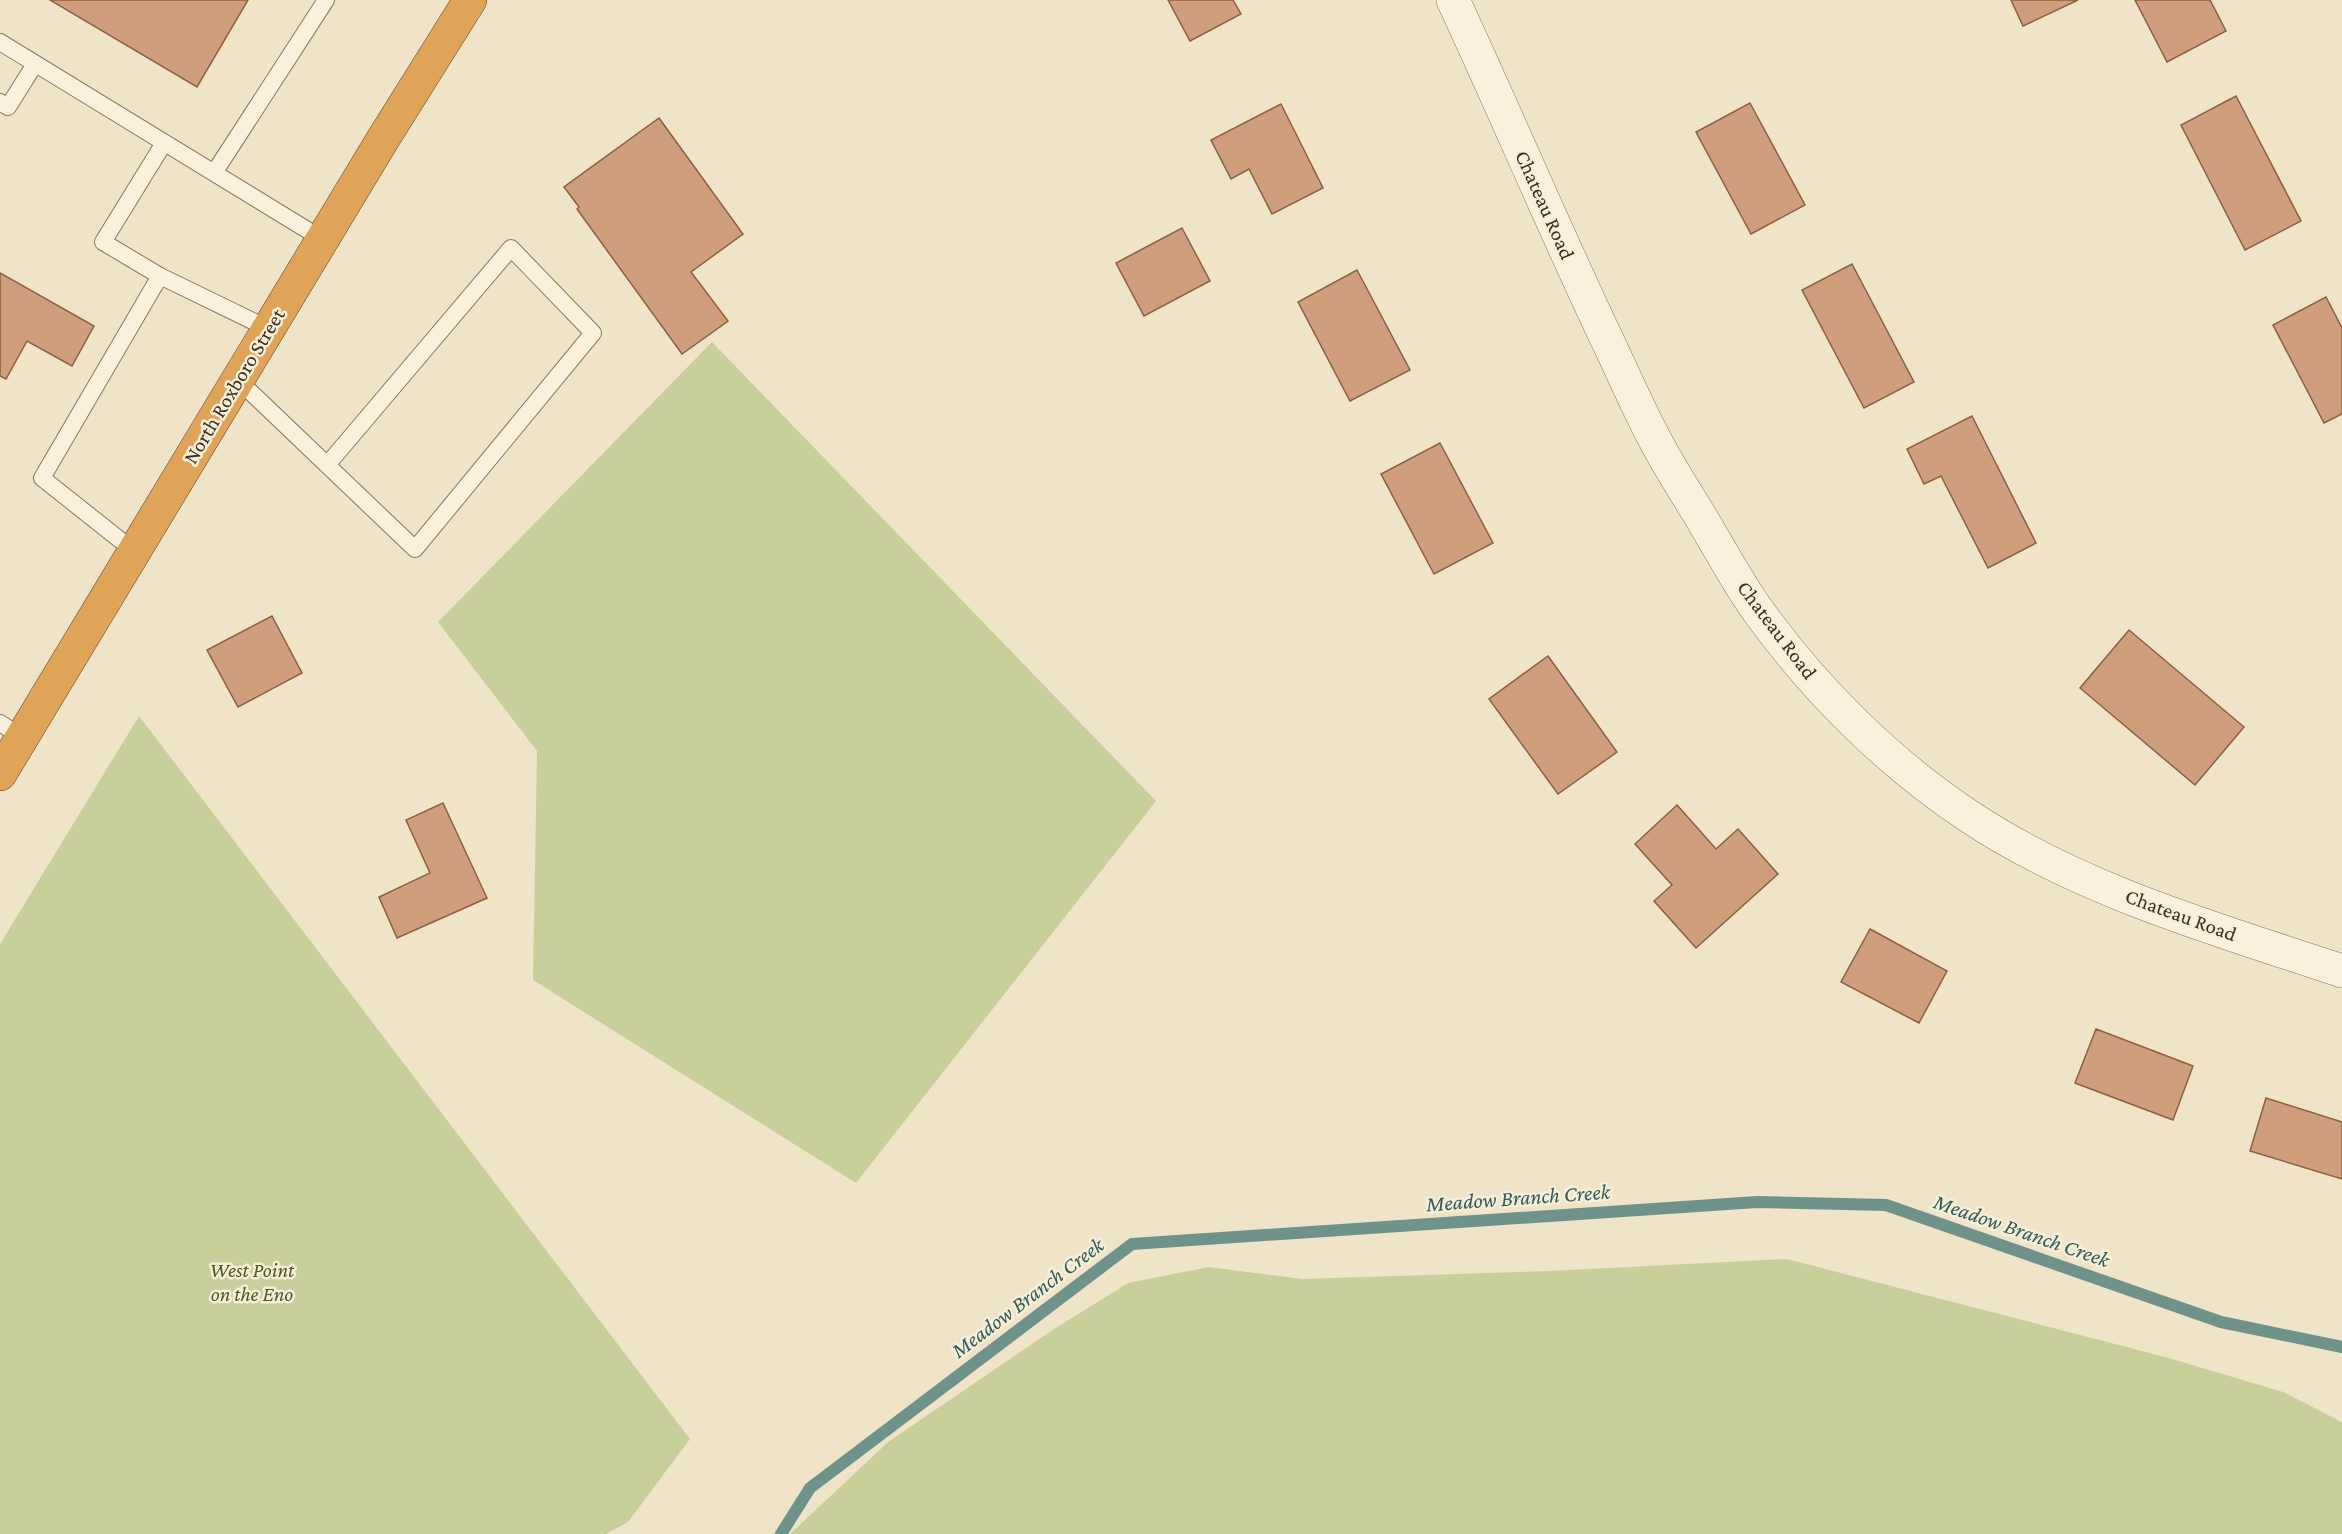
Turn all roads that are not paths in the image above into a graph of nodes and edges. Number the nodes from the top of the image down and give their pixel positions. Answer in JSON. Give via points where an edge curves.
{"nodes":[{"id":1,"x":326,"y":0,"type":"edge"},
{"id":2,"x":470,"y":0,"type":"edge"},
{"id":3,"x":1453,"y":0,"type":"edge"},
{"id":4,"x":0,"y":42,"type":"edge"},
{"id":5,"x":35,"y":64,"type":"junction"},
{"id":6,"x":0,"y":102,"type":"edge"},
{"id":7,"x":164,"y":143,"type":"junction"},
{"id":8,"x":214,"y":173,"type":"junction"},
{"id":9,"x":322,"y":239,"type":"junction"},
{"id":10,"x":160,"y":276,"type":"junction"},
{"id":11,"x":269,"y":329,"type":"junction"},
{"id":12,"x":238,"y":380,"type":"junction"},
{"id":13,"x":327,"y":465,"type":"junction"},
{"id":14,"x":134,"y":551,"type":"junction"},
{"id":15,"x":11,"y":730,"type":"edge"},
{"id":16,"x":0,"y":774,"type":"edge"},
{"id":17,"x":2342,"y":971,"type":"edge"}],
"edges":[{"from":1,"to":8,"type":"lane"},
{"from":2,"to":9,"type":"highway","name":"North Roxboro Street"},
{"from":3,"to":17,"type":"street","name":"Chateau Road","via":[[1567,256],[1659,447],[1759,613],[1832,700],[1919,781],[2025,849],[2082,877],[2199,923]]},
{"from":4,"to":5,"type":"lane"},
{"from":5,"to":6,"type":"lane","via":[[8,108]]},
{"from":5,"to":7,"type":"lane"},
{"from":7,"to":8,"type":"lane"},
{"from":7,"to":10,"type":"lane","via":[[103,242]]},
{"from":8,"to":9,"type":"lane"},
{"from":9,"to":11,"type":"highway","name":"North Roxboro Street"},
{"from":10,"to":11,"type":"lane"},
{"from":10,"to":14,"type":"lane","via":[[42,478]]},
{"from":11,"to":12,"type":"highway","name":"North Roxboro Street"},
{"from":12,"to":13,"type":"lane"},
{"from":12,"to":14,"type":"highway","name":"North Roxboro Street"},
{"from":13,"to":13,"type":"lane","via":[[415,549],[593,333],[511,248]]},
{"from":14,"to":15,"type":"highway","name":"North Roxboro Street"},
{"from":15,"to":16,"type":"highway","name":"North Roxboro Street"}]}
